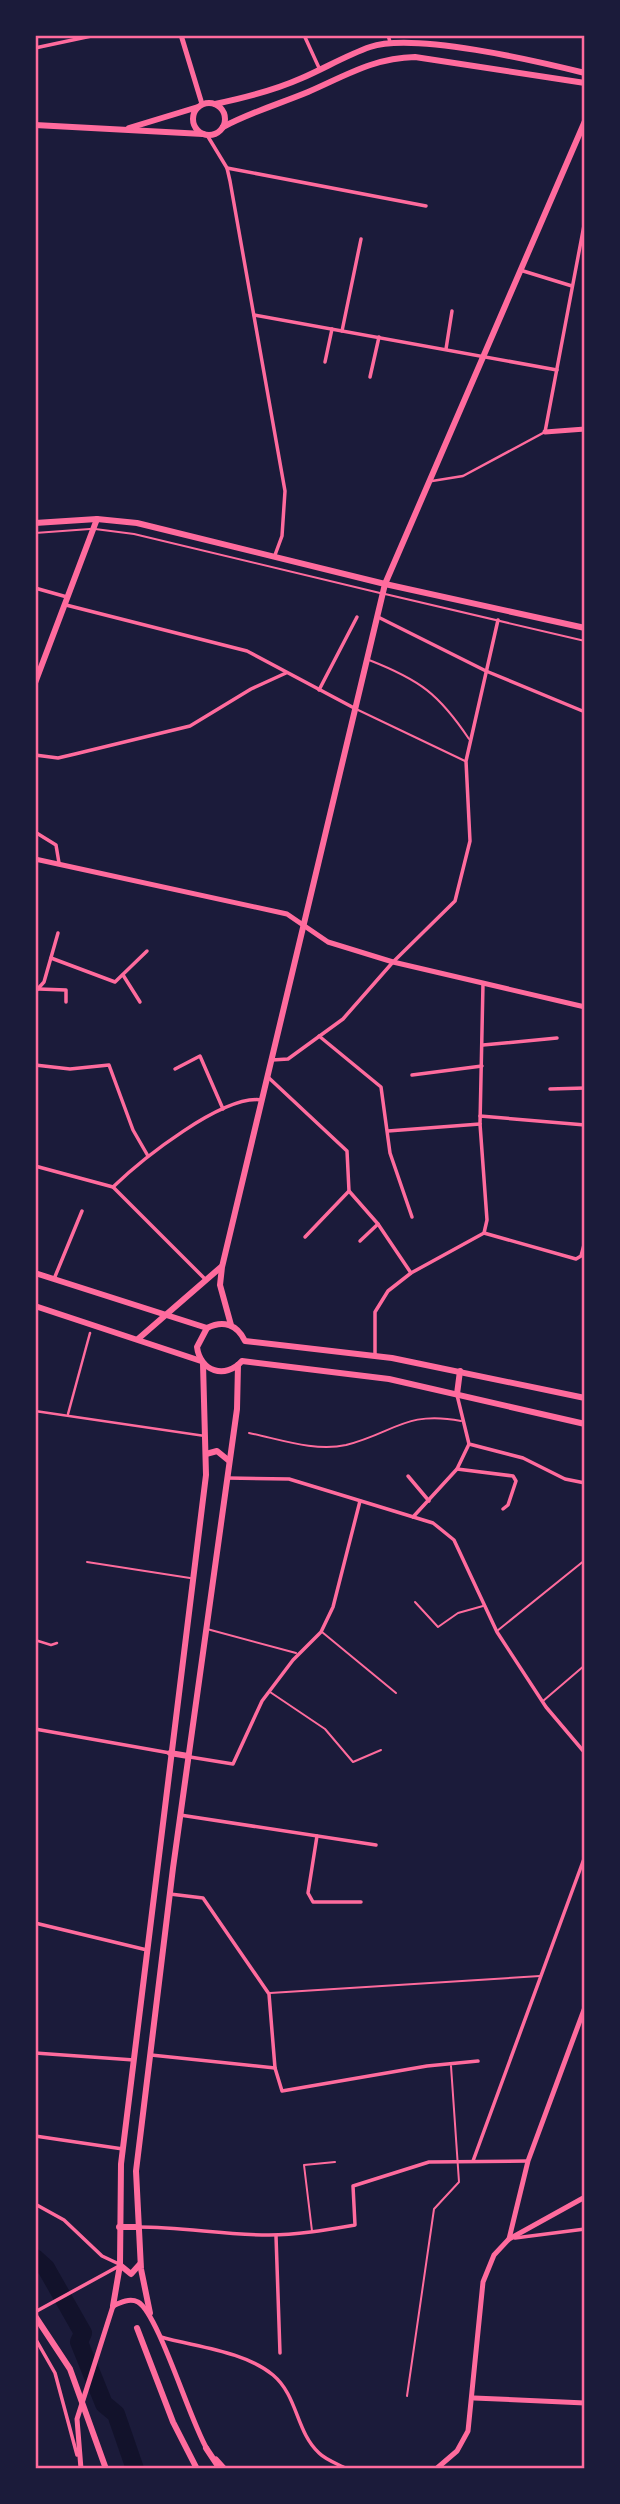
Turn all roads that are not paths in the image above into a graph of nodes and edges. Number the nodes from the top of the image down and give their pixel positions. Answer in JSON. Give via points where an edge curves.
{"nodes":[{"id":1,"x":96,"y":35,"type":"edge"},
{"id":2,"x":181,"y":35,"type":"edge"},
{"id":3,"x":304,"y":35,"type":"edge"},
{"id":4,"x":389,"y":39,"type":"edge"},
{"id":5,"x":35,"y":48,"type":"edge"},
{"id":6,"x":537,"y":61,"type":"junction"},
{"id":7,"x":320,"y":70,"type":"junction"},
{"id":8,"x":585,"y":73,"type":"edge"},
{"id":9,"x":534,"y":77,"type":"junction"},
{"id":10,"x":585,"y":83,"type":"edge"},
{"id":11,"x":215,"y":104,"type":"junction"},
{"id":12,"x":200,"y":106,"type":"junction"},
{"id":13,"x":585,"y":121,"type":"edge"},
{"id":14,"x":35,"y":125,"type":"edge"},
{"id":15,"x":223,"y":127,"type":"junction"},
{"id":16,"x":124,"y":130,"type":"junction"},
{"id":17,"x":205,"y":134,"type":"junction"},
{"id":18,"x":227,"y":168,"type":"junction"},
{"id":19,"x":426,"y":206,"type":"dead end"},
{"id":20,"x":585,"y":220,"type":"edge"},
{"id":21,"x":362,"y":239,"type":"dead end"},
{"id":22,"x":520,"y":270,"type":"junction"},
{"id":23,"x":572,"y":287,"type":"junction"},
{"id":24,"x":452,"y":311,"type":"dead end"},
{"id":25,"x":254,"y":315,"type":"junction"},
{"id":26,"x":332,"y":329,"type":"junction"},
{"id":27,"x":342,"y":331,"type":"junction"},
{"id":28,"x":379,"y":337,"type":"junction"},
{"id":29,"x":446,"y":349,"type":"junction"},
{"id":30,"x":482,"y":356,"type":"junction"},
{"id":31,"x":325,"y":362,"type":"dead end"},
{"id":32,"x":557,"y":370,"type":"junction"},
{"id":33,"x":370,"y":377,"type":"dead end"},
{"id":34,"x":585,"y":429,"type":"edge"},
{"id":35,"x":545,"y":432,"type":"junction"},
{"id":36,"x":429,"y":481,"type":"junction"},
{"id":37,"x":97,"y":519,"type":"junction"},
{"id":38,"x":35,"y":523,"type":"edge"},
{"id":39,"x":94,"y":529,"type":"junction"},
{"id":40,"x":35,"y":533,"type":"edge"},
{"id":41,"x":275,"y":555,"type":"junction"},
{"id":42,"x":385,"y":584,"type":"junction"},
{"id":43,"x":35,"y":588,"type":"edge"},
{"id":44,"x":383,"y":593,"type":"junction"},
{"id":45,"x":68,"y":601,"type":"junction"},
{"id":46,"x":357,"y":617,"type":"dead end"},
{"id":47,"x":378,"y":617,"type":"junction"},
{"id":48,"x":498,"y":620,"type":"junction"},
{"id":49,"x":585,"y":628,"type":"edge"},
{"id":50,"x":585,"y":641,"type":"edge"},
{"id":51,"x":368,"y":659,"type":"junction"},
{"id":52,"x":486,"y":671,"type":"junction"},
{"id":53,"x":286,"y":673,"type":"junction"},
{"id":54,"x":35,"y":683,"type":"edge"},
{"id":55,"x":319,"y":690,"type":"junction"},
{"id":56,"x":356,"y":709,"type":"junction"},
{"id":57,"x":585,"y":712,"type":"edge"},
{"id":58,"x":471,"y":741,"type":"junction"},
{"id":59,"x":35,"y":755,"type":"edge"},
{"id":60,"x":466,"y":761,"type":"junction"},
{"id":61,"x":35,"y":832,"type":"edge"},
{"id":62,"x":35,"y":859,"type":"edge"},
{"id":63,"x":59,"y":864,"type":"junction"},
{"id":64,"x":304,"y":924,"type":"junction"},
{"id":65,"x":58,"y":933,"type":"dead end"},
{"id":66,"x":147,"y":951,"type":"dead end"},
{"id":67,"x":51,"y":958,"type":"junction"},
{"id":68,"x":393,"y":962,"type":"junction"},
{"id":69,"x":123,"y":975,"type":"junction"},
{"id":70,"x":484,"y":982,"type":"junction"},
{"id":71,"x":37,"y":991,"type":"edge"},
{"id":72,"x":66,"y":1002,"type":"dead end"},
{"id":73,"x":140,"y":1002,"type":"dead end"},
{"id":74,"x":585,"y":1007,"type":"edge"},
{"id":75,"x":319,"y":1036,"type":"junction"},
{"id":76,"x":557,"y":1038,"type":"dead end"},
{"id":77,"x":483,"y":1045,"type":"junction"},
{"id":78,"x":271,"y":1060,"type":"junction"},
{"id":79,"x":35,"y":1065,"type":"edge"},
{"id":80,"x":482,"y":1066,"type":"junction"},
{"id":81,"x":175,"y":1069,"type":"dead end"},
{"id":82,"x":412,"y":1075,"type":"dead end"},
{"id":83,"x":267,"y":1076,"type":"junction"},
{"id":84,"x":585,"y":1088,"type":"edge"},
{"id":85,"x":550,"y":1089,"type":"dead end"},
{"id":86,"x":262,"y":1100,"type":"junction"},
{"id":87,"x":223,"y":1110,"type":"junction"},
{"id":88,"x":480,"y":1116,"type":"junction"},
{"id":89,"x":480,"y":1124,"type":"junction"},
{"id":90,"x":585,"y":1125,"type":"edge"},
{"id":91,"x":388,"y":1130,"type":"junction"},
{"id":92,"x":148,"y":1156,"type":"junction"},
{"id":93,"x":35,"y":1166,"type":"edge"},
{"id":94,"x":113,"y":1187,"type":"junction"},
{"id":95,"x":349,"y":1191,"type":"junction"},
{"id":96,"x":82,"y":1211,"type":"dead end"},
{"id":97,"x":412,"y":1217,"type":"dead end"},
{"id":98,"x":378,"y":1224,"type":"junction"},
{"id":99,"x":484,"y":1233,"type":"junction"},
{"id":100,"x":305,"y":1237,"type":"dead end"},
{"id":101,"x":360,"y":1241,"type":"dead end"},
{"id":102,"x":585,"y":1241,"type":"edge"},
{"id":103,"x":222,"y":1267,"type":"junction"},
{"id":104,"x":35,"y":1273,"type":"edge"},
{"id":105,"x":411,"y":1273,"type":"junction"},
{"id":106,"x":54,"y":1279,"type":"junction"},
{"id":107,"x":205,"y":1279,"type":"junction"},
{"id":108,"x":35,"y":1306,"type":"edge"},
{"id":109,"x":163,"y":1315,"type":"junction"},
{"id":110,"x":231,"y":1325,"type":"junction"},
{"id":111,"x":207,"y":1328,"type":"junction"},
{"id":112,"x":90,"y":1333,"type":"dead end"},
{"id":113,"x":138,"y":1339,"type":"junction"},
{"id":114,"x":375,"y":1356,"type":"junction"},
{"id":115,"x":202,"y":1362,"type":"junction"},
{"id":116,"x":240,"y":1363,"type":"junction"},
{"id":117,"x":460,"y":1371,"type":"junction"},
{"id":118,"x":457,"y":1394,"type":"junction"},
{"id":119,"x":585,"y":1398,"type":"edge"},
{"id":120,"x":35,"y":1412,"type":"edge"},
{"id":121,"x":68,"y":1414,"type":"junction"},
{"id":122,"x":463,"y":1422,"type":"junction"},
{"id":123,"x":585,"y":1423,"type":"edge"},
{"id":124,"x":249,"y":1433,"type":"dead end"},
{"id":125,"x":205,"y":1436,"type":"junction"},
{"id":126,"x":469,"y":1444,"type":"junction"},
{"id":127,"x":206,"y":1454,"type":"junction"},
{"id":128,"x":229,"y":1460,"type":"junction"},
{"id":129,"x":457,"y":1469,"type":"junction"},
{"id":130,"x":408,"y":1476,"type":"dead end"},
{"id":131,"x":225,"y":1478,"type":"junction"},
{"id":132,"x":585,"y":1483,"type":"edge"},
{"id":133,"x":360,"y":1501,"type":"junction"},
{"id":134,"x":429,"y":1501,"type":"junction"},
{"id":135,"x":503,"y":1509,"type":"dead end"},
{"id":136,"x":413,"y":1517,"type":"junction"},
{"id":137,"x":585,"y":1560,"type":"edge"},
{"id":138,"x":88,"y":1562,"type":"dead end"},
{"id":139,"x":193,"y":1578,"type":"junction"},
{"id":140,"x":415,"y":1602,"type":"dead end"},
{"id":141,"x":484,"y":1606,"type":"junction"},
{"id":142,"x":206,"y":1629,"type":"junction"},
{"id":143,"x":321,"y":1632,"type":"junction"},
{"id":144,"x":496,"y":1632,"type":"junction"},
{"id":145,"x":35,"y":1640,"type":"edge"},
{"id":146,"x":57,"y":1643,"type":"dead end"},
{"id":147,"x":298,"y":1654,"type":"junction"},
{"id":148,"x":585,"y":1665,"type":"edge"},
{"id":149,"x":269,"y":1692,"type":"junction"},
{"id":150,"x":396,"y":1693,"type":"dead end"},
{"id":151,"x":542,"y":1702,"type":"junction"},
{"id":152,"x":35,"y":1728,"type":"edge"},
{"id":153,"x":381,"y":1750,"type":"dead end"},
{"id":154,"x":170,"y":1753,"type":"junction"},
{"id":155,"x":585,"y":1753,"type":"edge"},
{"id":156,"x":188,"y":1756,"type":"junction"},
{"id":157,"x":180,"y":1815,"type":"junction"},
{"id":158,"x":317,"y":1836,"type":"junction"},
{"id":159,"x":376,"y":1845,"type":"dead end"},
{"id":160,"x":585,"y":1856,"type":"edge"},
{"id":161,"x":170,"y":1894,"type":"junction"},
{"id":162,"x":361,"y":1902,"type":"dead end"},
{"id":163,"x":35,"y":1923,"type":"edge"},
{"id":164,"x":147,"y":1950,"type":"junction"},
{"id":165,"x":541,"y":1976,"type":"junction"},
{"id":166,"x":269,"y":1993,"type":"junction"},
{"id":167,"x":585,"y":2007,"type":"edge"},
{"id":168,"x":35,"y":2053,"type":"edge"},
{"id":169,"x":151,"y":2055,"type":"junction"},
{"id":170,"x":134,"y":2060,"type":"junction"},
{"id":171,"x":478,"y":2061,"type":"dead end"},
{"id":172,"x":451,"y":2065,"type":"junction"},
{"id":173,"x":275,"y":2068,"type":"junction"},
{"id":174,"x":35,"y":2136,"type":"edge"},
{"id":175,"x":123,"y":2149,"type":"junction"},
{"id":176,"x":457,"y":2161,"type":"junction"},
{"id":177,"x":472,"y":2161,"type":"junction"},
{"id":178,"x":528,"y":2161,"type":"junction"},
{"id":179,"x":335,"y":2162,"type":"dead end"},
{"id":180,"x":121,"y":2164,"type":"junction"},
{"id":181,"x":137,"y":2166,"type":"junction"},
{"id":182,"x":585,"y":2197,"type":"edge"},
{"id":183,"x":35,"y":2204,"type":"edge"},
{"id":184,"x":119,"y":2227,"type":"junction"},
{"id":185,"x":138,"y":2227,"type":"junction"},
{"id":186,"x":585,"y":2229,"type":"edge"},
{"id":187,"x":312,"y":2232,"type":"junction"},
{"id":188,"x":276,"y":2235,"type":"junction"},
{"id":189,"x":509,"y":2239,"type":"junction"},
{"id":190,"x":140,"y":2264,"type":"junction"},
{"id":191,"x":120,"y":2265,"type":"junction"},
{"id":192,"x":113,"y":2306,"type":"junction"},
{"id":193,"x":150,"y":2313,"type":"junction"},
{"id":194,"x":35,"y":2314,"type":"edge"},
{"id":195,"x":137,"y":2328,"type":"dead end"},
{"id":196,"x":161,"y":2337,"type":"junction"},
{"id":197,"x":35,"y":2338,"type":"edge"},
{"id":198,"x":280,"y":2353,"type":"dead end"},
{"id":199,"x":407,"y":2396,"type":"dead end"},
{"id":200,"x":474,"y":2398,"type":"junction"},
{"id":201,"x":585,"y":2403,"type":"edge"},
{"id":202,"x":206,"y":2448,"type":"junction"},
{"id":203,"x":78,"y":2455,"type":"junction"},
{"id":204,"x":81,"y":2469,"type":"edge"},
{"id":205,"x":106,"y":2469,"type":"edge"},
{"id":206,"x":197,"y":2469,"type":"edge"},
{"id":207,"x":220,"y":2469,"type":"edge"},
{"id":208,"x":225,"y":2469,"type":"edge"},
{"id":209,"x":347,"y":2469,"type":"edge"},
{"id":210,"x":437,"y":2469,"type":"edge"}],
"edges":[{"from":1,"to":5,"type":"street"},
{"from":2,"to":12,"type":"street"},
{"from":3,"to":7,"type":"street"},
{"from":4,"to":6,"type":"main road"},
{"from":4,"to":7,"type":"main road"},
{"from":6,"to":8,"type":"main road"},
{"from":6,"to":9,"type":"main road"},
{"from":7,"to":11,"type":"main road"},
{"from":9,"to":10,"type":"main road"},
{"from":9,"to":15,"type":"main road","via":[[415,57],[396,58],[347,72]]},
{"from":11,"to":12,"type":"main road"},
{"from":11,"to":15,"type":"main road","via":[[225,114]]},
{"from":12,"to":16,"type":"main road"},
{"from":12,"to":17,"type":"main road","via":[[193,119]]},
{"from":13,"to":22,"type":"main road"},
{"from":14,"to":16,"type":"main road"},
{"from":15,"to":17,"type":"main road"},
{"from":16,"to":17,"type":"main road"},
{"from":17,"to":18,"type":"street"},
{"from":18,"to":19,"type":"street"},
{"from":18,"to":25,"type":"street"},
{"from":20,"to":23,"type":"street"},
{"from":21,"to":27,"type":"street"},
{"from":22,"to":23,"type":"street"},
{"from":22,"to":30,"type":"main road"},
{"from":23,"to":32,"type":"street"},
{"from":24,"to":29,"type":"street"},
{"from":25,"to":26,"type":"street"},
{"from":25,"to":41,"type":"street","via":[[285,491],[282,537]]},
{"from":26,"to":27,"type":"street"},
{"from":26,"to":31,"type":"street"},
{"from":27,"to":28,"type":"street"},
{"from":28,"to":29,"type":"street"},
{"from":28,"to":33,"type":"street"},
{"from":29,"to":30,"type":"street"},
{"from":30,"to":32,"type":"street"},
{"from":30,"to":36,"type":"main road"},
{"from":32,"to":35,"type":"street"},
{"from":34,"to":35,"type":"street"},
{"from":35,"to":36,"type":"street","via":[[463,477]]},
{"from":36,"to":42,"type":"main road"},
{"from":37,"to":38,"type":"main road"},
{"from":37,"to":39,"type":"main road"},
{"from":37,"to":41,"type":"main road","via":[[136,523]]},
{"from":39,"to":40,"type":"lane"},
{"from":39,"to":44,"type":"lane","via":[[134,534]]},
{"from":39,"to":45,"type":"main road"},
{"from":41,"to":42,"type":"main road"},
{"from":42,"to":44,"type":"main road"},
{"from":42,"to":49,"type":"main road"},
{"from":43,"to":45,"type":"street"},
{"from":44,"to":47,"type":"main road"},
{"from":44,"to":48,"type":"lane"},
{"from":45,"to":53,"type":"street","via":[[247,651]]},
{"from":45,"to":54,"type":"main road"},
{"from":46,"to":55,"type":"street"},
{"from":47,"to":51,"type":"main road"},
{"from":47,"to":52,"type":"street"},
{"from":48,"to":50,"type":"lane"},
{"from":48,"to":52,"type":"street"},
{"from":51,"to":56,"type":"main road"},
{"from":51,"to":58,"type":"lane","via":[[424,685],[447,706]]},
{"from":52,"to":57,"type":"street"},
{"from":52,"to":58,"type":"street"},
{"from":53,"to":55,"type":"street"},
{"from":53,"to":59,"type":"street","via":[[190,726],[66,756]]},
{"from":55,"to":56,"type":"street"},
{"from":56,"to":60,"type":"lane"},
{"from":56,"to":64,"type":"main road"},
{"from":58,"to":60,"type":"street"},
{"from":60,"to":68,"type":"street","via":[[470,841],[455,901]]},
{"from":61,"to":63,"type":"street","via":[[56,845]]},
{"from":62,"to":63,"type":"street"},
{"from":63,"to":64,"type":"street","via":[[287,914]]},
{"from":64,"to":68,"type":"street","via":[[328,942]]},
{"from":64,"to":78,"type":"main road"},
{"from":65,"to":67,"type":"street"},
{"from":66,"to":69,"type":"street"},
{"from":67,"to":69,"type":"street","via":[[115,982]]},
{"from":67,"to":71,"type":"street"},
{"from":68,"to":70,"type":"street"},
{"from":68,"to":75,"type":"street","via":[[359,1003]]},
{"from":69,"to":73,"type":"street"},
{"from":70,"to":74,"type":"street"},
{"from":70,"to":77,"type":"street"},
{"from":71,"to":72,"type":"street","via":[[66,990]]},
{"from":75,"to":78,"type":"street","via":[[288,1059]]},
{"from":75,"to":91,"type":"street","via":[[381,1087]]},
{"from":76,"to":77,"type":"street"},
{"from":77,"to":80,"type":"street"},
{"from":78,"to":83,"type":"main road"},
{"from":79,"to":92,"type":"street","via":[[70,1069],[109,1065],[133,1130]]},
{"from":80,"to":82,"type":"street"},
{"from":80,"to":88,"type":"street"},
{"from":81,"to":87,"type":"street","via":[[200,1056]]},
{"from":83,"to":86,"type":"main road"},
{"from":83,"to":95,"type":"street","via":[[347,1151]]},
{"from":84,"to":85,"type":"street"},
{"from":86,"to":87,"type":"street","via":[[249,1098]]},
{"from":86,"to":103,"type":"main road"},
{"from":87,"to":92,"type":"street"},
{"from":88,"to":89,"type":"street"},
{"from":88,"to":90,"type":"street"},
{"from":89,"to":91,"type":"street"},
{"from":89,"to":99,"type":"street"},
{"from":91,"to":97,"type":"street","via":[[390,1153]]},
{"from":92,"to":94,"type":"street"},
{"from":93,"to":94,"type":"street"},
{"from":94,"to":107,"type":"street"},
{"from":95,"to":98,"type":"street"},
{"from":95,"to":100,"type":"street"},
{"from":96,"to":106,"type":"street"},
{"from":98,"to":101,"type":"street"},
{"from":98,"to":105,"type":"street"},
{"from":99,"to":102,"type":"street","via":[[576,1259]]},
{"from":99,"to":105,"type":"street"},
{"from":103,"to":107,"type":"main road"},
{"from":103,"to":110,"type":"main road","via":[[220,1285]]},
{"from":104,"to":106,"type":"main road"},
{"from":105,"to":114,"type":"street","via":[[388,1291],[378,1306]]},
{"from":106,"to":109,"type":"main road"},
{"from":107,"to":109,"type":"main road"},
{"from":108,"to":113,"type":"main road"},
{"from":109,"to":111,"type":"main road"},
{"from":109,"to":113,"type":"main road"},
{"from":110,"to":111,"type":"main road"},
{"from":110,"to":114,"type":"main road","via":[[245,1341]]},
{"from":111,"to":115,"type":"main road","via":[[197,1347]]},
{"from":112,"to":121,"type":"street"},
{"from":113,"to":115,"type":"main road"},
{"from":114,"to":117,"type":"main road"},
{"from":115,"to":116,"type":"main road","via":[[220,1372]]},
{"from":115,"to":125,"type":"main road"},
{"from":116,"to":118,"type":"main road","via":[[389,1380]]},
{"from":116,"to":128,"type":"main road"},
{"from":117,"to":118,"type":"main road"},
{"from":117,"to":119,"type":"main road"},
{"from":118,"to":122,"type":"street"},
{"from":118,"to":123,"type":"main road"},
{"from":120,"to":121,"type":"street"},
{"from":121,"to":125,"type":"street"},
{"from":122,"to":124,"type":"lane","via":[[428,1416],[346,1445],[323,1447]]},
{"from":122,"to":126,"type":"street"},
{"from":125,"to":127,"type":"main road"},
{"from":126,"to":129,"type":"street"},
{"from":126,"to":132,"type":"street","via":[[523,1458],[565,1479]]},
{"from":127,"to":128,"type":"main road","via":[[217,1451]]},
{"from":127,"to":139,"type":"main road"},
{"from":128,"to":131,"type":"main road"},
{"from":129,"to":134,"type":"street"},
{"from":129,"to":135,"type":"street","via":[[516,1478]]},
{"from":130,"to":134,"type":"street"},
{"from":131,"to":133,"type":"street","via":[[289,1479]]},
{"from":131,"to":142,"type":"main road"},
{"from":133,"to":136,"type":"street"},
{"from":133,"to":143,"type":"street","via":[[333,1606]]},
{"from":134,"to":136,"type":"street"},
{"from":136,"to":141,"type":"street","via":[[433,1523],[454,1540]]},
{"from":137,"to":144,"type":"lane"},
{"from":138,"to":139,"type":"lane"},
{"from":139,"to":154,"type":"main road"},
{"from":140,"to":141,"type":"lane","via":[[438,1627],[458,1614]]},
{"from":141,"to":144,"type":"street"},
{"from":142,"to":147,"type":"lane"},
{"from":142,"to":156,"type":"main road"},
{"from":143,"to":147,"type":"street"},
{"from":143,"to":150,"type":"lane"},
{"from":144,"to":151,"type":"street"},
{"from":145,"to":146,"type":"street"},
{"from":147,"to":149,"type":"street"},
{"from":148,"to":151,"type":"lane"},
{"from":149,"to":153,"type":"lane","via":[[325,1729],[353,1762]]},
{"from":149,"to":156,"type":"street","via":[[233,1764]]},
{"from":151,"to":155,"type":"street"},
{"from":152,"to":154,"type":"street"},
{"from":154,"to":156,"type":"main road"},
{"from":154,"to":164,"type":"main road"},
{"from":156,"to":157,"type":"main road"},
{"from":157,"to":158,"type":"street"},
{"from":157,"to":161,"type":"main road"},
{"from":158,"to":159,"type":"street"},
{"from":158,"to":162,"type":"street","via":[[308,1893],[313,1902]]},
{"from":160,"to":165,"type":"street"},
{"from":161,"to":166,"type":"street","via":[[203,1898]]},
{"from":161,"to":169,"type":"main road"},
{"from":163,"to":164,"type":"street"},
{"from":164,"to":170,"type":"main road"},
{"from":165,"to":166,"type":"lane"},
{"from":165,"to":177,"type":"street"},
{"from":166,"to":173,"type":"street"},
{"from":167,"to":178,"type":"street"},
{"from":168,"to":170,"type":"street"},
{"from":169,"to":173,"type":"street"},
{"from":169,"to":181,"type":"main road"},
{"from":170,"to":175,"type":"main road"},
{"from":171,"to":172,"type":"street"},
{"from":172,"to":173,"type":"street","via":[[282,2091]]},
{"from":172,"to":176,"type":"lane"},
{"from":174,"to":175,"type":"street"},
{"from":175,"to":180,"type":"main road"},
{"from":176,"to":177,"type":"street"},
{"from":176,"to":187,"type":"street","via":[[429,2162],[353,2186],[355,2225]]},
{"from":176,"to":199,"type":"lane","via":[[459,2182],[434,2209]]},
{"from":177,"to":178,"type":"street"},
{"from":178,"to":189,"type":"street"},
{"from":179,"to":187,"type":"lane","via":[[304,2165]]},
{"from":180,"to":181,"type":"main road"},
{"from":180,"to":184,"type":"main road"},
{"from":181,"to":185,"type":"main road"},
{"from":182,"to":189,"type":"street"},
{"from":183,"to":191,"type":"street","via":[[64,2220],[102,2256]]},
{"from":184,"to":185,"type":"main road"},
{"from":184,"to":191,"type":"main road"},
{"from":185,"to":188,"type":"street"},
{"from":185,"to":190,"type":"main road"},
{"from":186,"to":189,"type":"street"},
{"from":187,"to":188,"type":"street"},
{"from":188,"to":198,"type":"street"},
{"from":189,"to":200,"type":"street","via":[[494,2255],[483,2283]]},
{"from":190,"to":191,"type":"main road","via":[[131,2274]]},
{"from":190,"to":193,"type":"main road"},
{"from":191,"to":192,"type":"main road"},
{"from":191,"to":194,"type":"street"},
{"from":192,"to":193,"type":"street","via":[[137,2301]]},
{"from":192,"to":203,"type":"street","via":[[77,2419]]},
{"from":193,"to":196,"type":"street"},
{"from":194,"to":205,"type":"main road","via":[[70,2369]]},
{"from":195,"to":206,"type":"main road","via":[[173,2422]]},
{"from":196,"to":202,"type":"street","via":[[186,2408]]},
{"from":196,"to":209,"type":"street","via":[[251,2361],[274,2376],[294,2401],[308,2439],[319,2454]]},
{"from":197,"to":203,"type":"street","via":[[55,2373]]},
{"from":200,"to":201,"type":"street"},
{"from":200,"to":210,"type":"street","via":[[468,2431],[457,2451]]},
{"from":202,"to":207,"type":"main road"},
{"from":202,"to":208,"type":"street"},
{"from":203,"to":204,"type":"street"}]}
